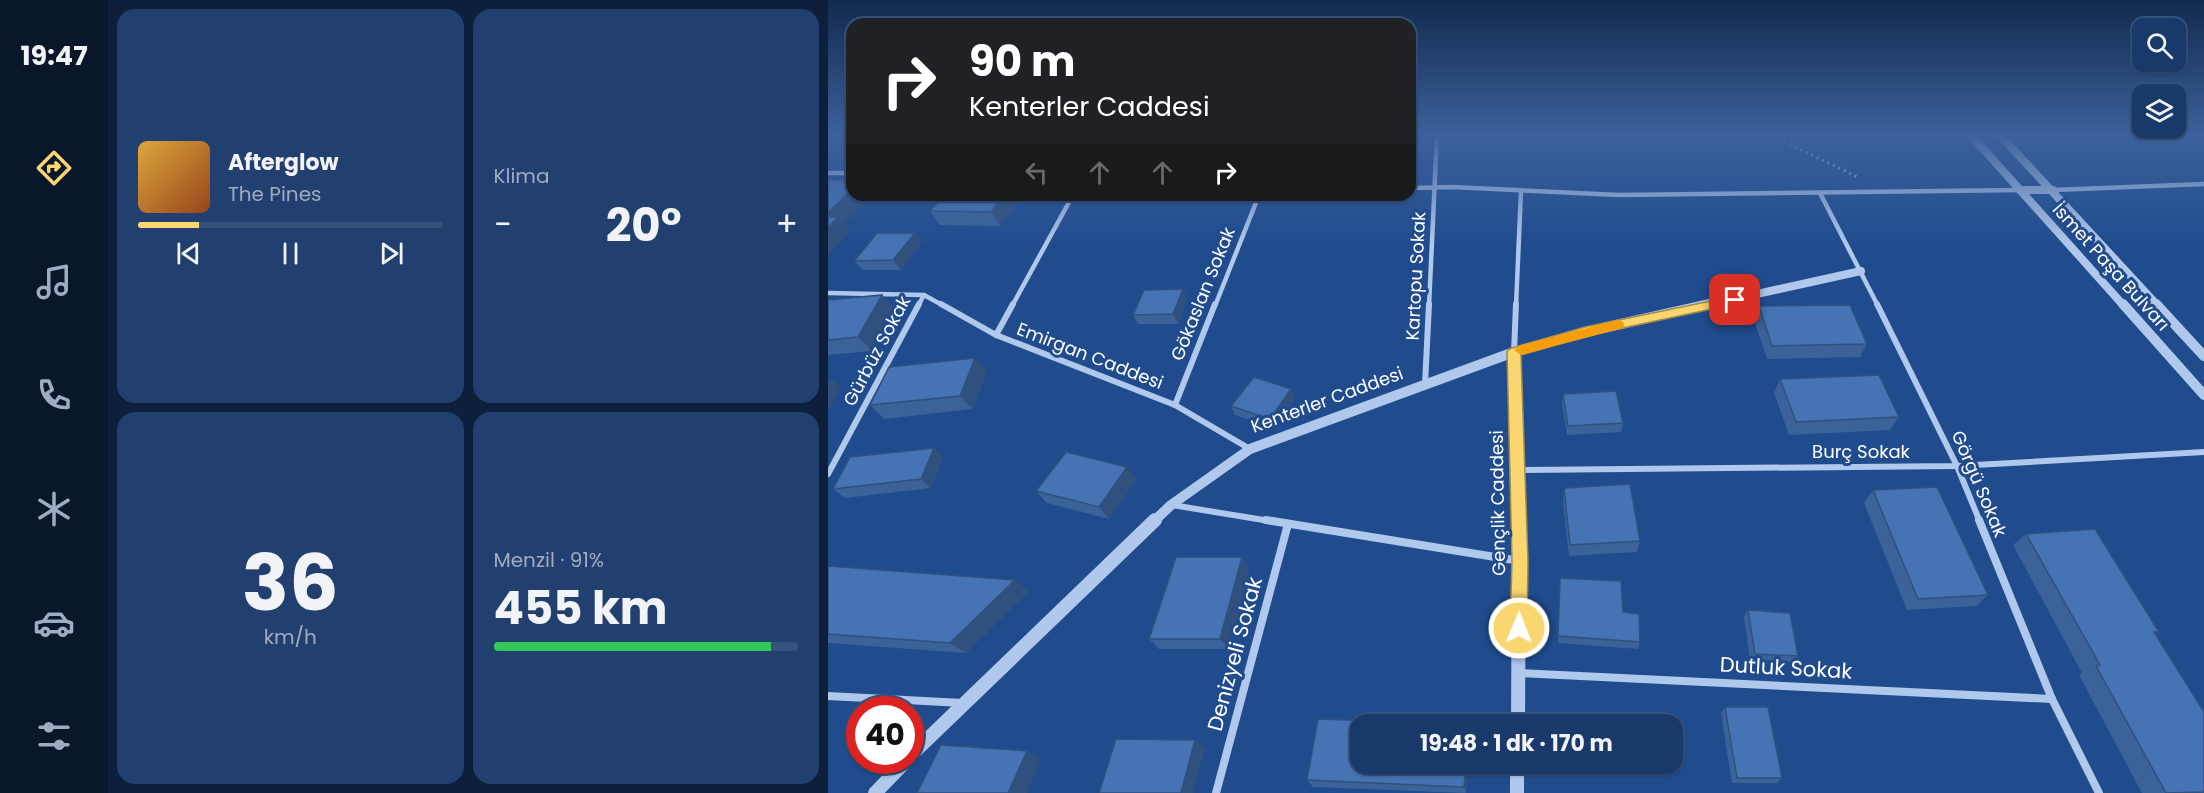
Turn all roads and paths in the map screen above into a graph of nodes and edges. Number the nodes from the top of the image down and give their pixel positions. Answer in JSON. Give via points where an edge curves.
{"nodes":[{"id":1,"x":1436,"y":171,"type":"edge"},
{"id":2,"x":1845,"y":171,"type":"edge"},
{"id":3,"x":2003,"y":171,"type":"edge"},
{"id":4,"x":2035,"y":171,"type":"edge"},
{"id":5,"x":828,"y":173,"type":"edge"},
{"id":6,"x":846,"y":173,"type":"edge"},
{"id":7,"x":2204,"y":184,"type":"edge"},
{"id":8,"x":1436,"y":187,"type":"junction"},
{"id":9,"x":1416,"y":188,"type":"edge"},
{"id":10,"x":2020,"y":190,"type":"junction"},
{"id":11,"x":2053,"y":190,"type":"junction"},
{"id":12,"x":1521,"y":191,"type":"junction"},
{"id":13,"x":1889,"y":192,"type":"junction"},
{"id":14,"x":1820,"y":194,"type":"junction"},
{"id":15,"x":1070,"y":201,"type":"edge"},
{"id":16,"x":1257,"y":201,"type":"edge"},
{"id":17,"x":1861,"y":271,"type":"junction"},
{"id":18,"x":828,"y":293,"type":"edge"},
{"id":19,"x":924,"y":295,"type":"junction"},
{"id":20,"x":996,"y":335,"type":"junction"},
{"id":21,"x":1514,"y":352,"type":"junction"},
{"id":22,"x":2204,"y":356,"type":"edge"},
{"id":23,"x":1425,"y":384,"type":"junction"},
{"id":24,"x":2204,"y":395,"type":"edge"},
{"id":25,"x":1175,"y":405,"type":"junction"},
{"id":26,"x":1250,"y":449,"type":"junction"},
{"id":27,"x":2204,"y":452,"type":"edge"},
{"id":28,"x":1957,"y":466,"type":"junction"},
{"id":29,"x":1517,"y":470,"type":"junction"},
{"id":30,"x":828,"y":474,"type":"edge"},
{"id":31,"x":1171,"y":505,"type":"junction"},
{"id":32,"x":1288,"y":524,"type":"junction"},
{"id":33,"x":1520,"y":561,"type":"junction"},
{"id":34,"x":1518,"y":673,"type":"junction"},
{"id":35,"x":828,"y":696,"type":"edge"},
{"id":36,"x":2052,"y":699,"type":"junction"},
{"id":37,"x":963,"y":703,"type":"junction"},
{"id":38,"x":1518,"y":714,"type":"edge"},
{"id":39,"x":924,"y":742,"type":"edge"},
{"id":40,"x":893,"y":774,"type":"edge"},
{"id":41,"x":1517,"y":774,"type":"edge"},
{"id":42,"x":875,"y":793,"type":"edge"},
{"id":43,"x":1216,"y":793,"type":"edge"},
{"id":44,"x":1517,"y":793,"type":"edge"},
{"id":45,"x":2099,"y":793,"type":"edge"}],
"edges":[{"from":1,"to":8,"type":"street","name":"Kartopu Sokak"},
{"from":2,"to":13,"type":"path"},
{"from":3,"to":10,"type":"street","name":"İsmet Paşa Bulvarı"},
{"from":4,"to":11,"type":"street","name":"İsmet Paşa Bulvarı"},
{"from":5,"to":6,"type":"street"},
{"from":7,"to":11,"type":"street"},
{"from":8,"to":9,"type":"street"},
{"from":8,"to":12,"type":"street"},
{"from":8,"to":23,"type":"street","name":"Kartopu Sokak"},
{"from":10,"to":11,"type":"street"},
{"from":10,"to":13,"type":"street"},
{"from":10,"to":24,"type":"street","name":"İsmet Paşa Bulvarı"},
{"from":11,"to":22,"type":"street","name":"İsmet Paşa Bulvarı"},
{"from":12,"to":14,"type":"street","via":[[1618,195]]},
{"from":12,"to":21,"type":"street"},
{"from":13,"to":14,"type":"street"},
{"from":14,"to":17,"type":"street","name":"Görgü Sokak"},
{"from":15,"to":20,"type":"street","name":"Emirgan Caddesi"},
{"from":16,"to":25,"type":"street","name":"Gökaslan Sokak"},
{"from":17,"to":21,"type":"street","name":"Kenterler Caddesi","via":[[1585,332]]},
{"from":17,"to":28,"type":"street","name":"Görgü Sokak"},
{"from":18,"to":19,"type":"street","name":"Gürbüz Sokak"},
{"from":19,"to":20,"type":"street"},
{"from":19,"to":30,"type":"street","name":"Gürbüz Sokak"},
{"from":20,"to":25,"type":"street","name":"Emirgan Caddesi"},
{"from":21,"to":23,"type":"street","name":"Kenterler Caddesi"},
{"from":21,"to":29,"type":"street","name":"Gençlik Caddesi"},
{"from":23,"to":26,"type":"street","name":"Kenterler Caddesi"},
{"from":25,"to":26,"type":"street","name":"Emirgan Caddesi"},
{"from":26,"to":31,"type":"street","name":"Kenterler Caddesi"},
{"from":27,"to":28,"type":"street","name":"Burç Sokak"},
{"from":28,"to":29,"type":"street","name":"Burç Sokak"},
{"from":28,"to":36,"type":"street","name":"Görgü Sokak"},
{"from":29,"to":33,"type":"street","name":"Gençlik Caddesi"},
{"from":31,"to":32,"type":"street"},
{"from":31,"to":37,"type":"street","name":"Kenterler Caddesi"},
{"from":32,"to":33,"type":"street"},
{"from":32,"to":43,"type":"street","name":"Denizyeli Sokak"},
{"from":33,"to":34,"type":"street","name":"Gençlik Caddesi"},
{"from":34,"to":36,"type":"street","name":"Dutluk Sokak"},
{"from":34,"to":38,"type":"street","name":"Gençlik Caddesi"},
{"from":35,"to":37,"type":"street"},
{"from":36,"to":45,"type":"street","name":"Görgü Sokak"},
{"from":37,"to":39,"type":"street","name":"Kenterler Caddesi"},
{"from":40,"to":42,"type":"street"},
{"from":41,"to":44,"type":"street"}]}
